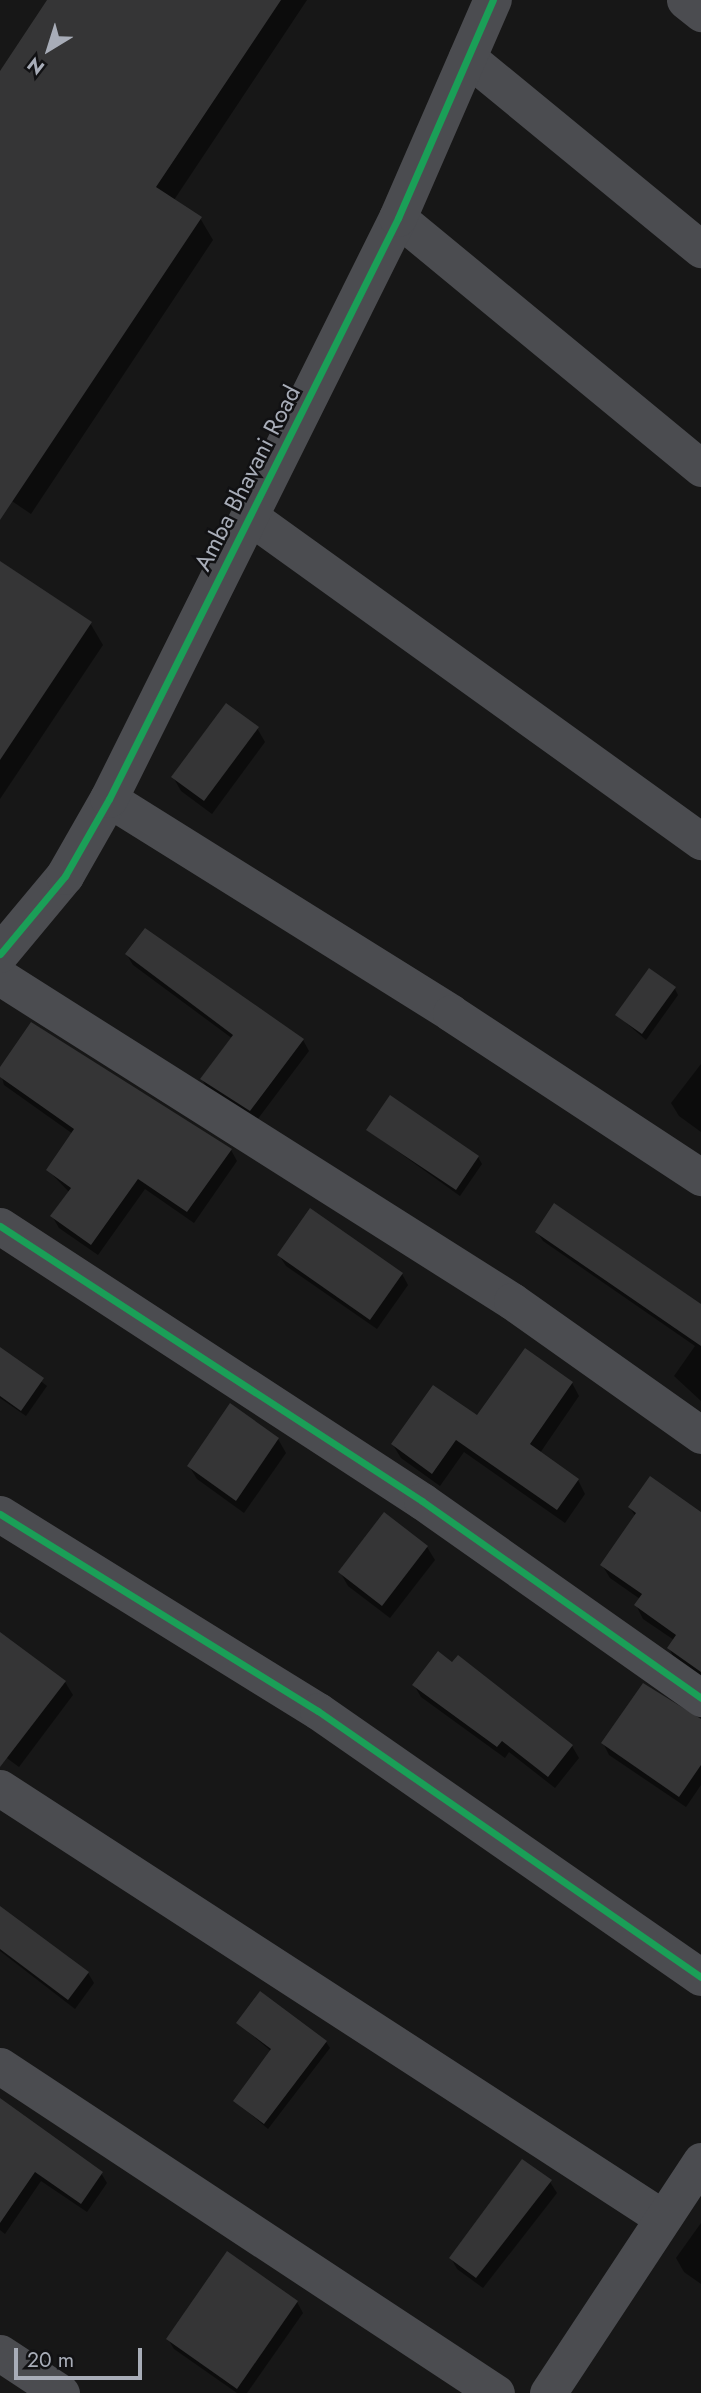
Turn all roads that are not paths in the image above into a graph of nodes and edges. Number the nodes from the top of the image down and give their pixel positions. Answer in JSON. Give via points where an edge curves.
{"nodes":[{"id":1,"x":493,"y":0,"type":"edge"},
{"id":2,"x":685,"y":0,"type":"edge"},
{"id":3,"x":701,"y":13,"type":"edge"},
{"id":4,"x":467,"y":57,"type":"junction"},
{"id":5,"x":398,"y":218,"type":"junction"},
{"id":6,"x":701,"y":248,"type":"edge"},
{"id":7,"x":701,"y":468,"type":"edge"},
{"id":8,"x":249,"y":516,"type":"junction"},
{"id":9,"x":109,"y":799,"type":"junction"},
{"id":10,"x":701,"y":841,"type":"edge"},
{"id":11,"x":0,"y":954,"type":"edge"},
{"id":12,"x":0,"y":977,"type":"edge"},
{"id":13,"x":701,"y":1177,"type":"edge"},
{"id":14,"x":0,"y":1226,"type":"edge"},
{"id":15,"x":701,"y":1435,"type":"edge"},
{"id":16,"x":0,"y":1514,"type":"edge"},
{"id":17,"x":701,"y":1698,"type":"edge"},
{"id":18,"x":0,"y":1788,"type":"edge"},
{"id":19,"x":701,"y":1977,"type":"edge"},
{"id":20,"x":0,"y":2066,"type":"edge"},
{"id":21,"x":701,"y":2161,"type":"edge"},
{"id":22,"x":663,"y":2218,"type":"junction"},
{"id":23,"x":0,"y":2353,"type":"edge"},
{"id":24,"x":61,"y":2393,"type":"edge"},
{"id":25,"x":496,"y":2393,"type":"edge"},
{"id":26,"x":548,"y":2393,"type":"edge"}],
"edges":[{"from":1,"to":4,"type":"street","name":"Amba Bhavani Road"},
{"from":2,"to":3,"type":"street"},
{"from":4,"to":5,"type":"street","name":"Amba Bhavani Road"},
{"from":4,"to":6,"type":"street"},
{"from":5,"to":7,"type":"street"},
{"from":5,"to":8,"type":"street","name":"Amba Bhavani Road"},
{"from":8,"to":9,"type":"street","name":"Amba Bhavani Road"},
{"from":8,"to":10,"type":"street"},
{"from":9,"to":11,"type":"street","name":"Amba Bhavani Road","via":[[65,876]]},
{"from":9,"to":13,"type":"street","via":[[451,1013]]},
{"from":12,"to":15,"type":"street","via":[[512,1301]]},
{"from":14,"to":17,"type":"street","via":[[422,1501]]},
{"from":16,"to":19,"type":"street","via":[[318,1711]]},
{"from":18,"to":22,"type":"street"},
{"from":20,"to":25,"type":"street"},
{"from":21,"to":22,"type":"street"},
{"from":22,"to":26,"type":"street"},
{"from":23,"to":24,"type":"street"}]}
